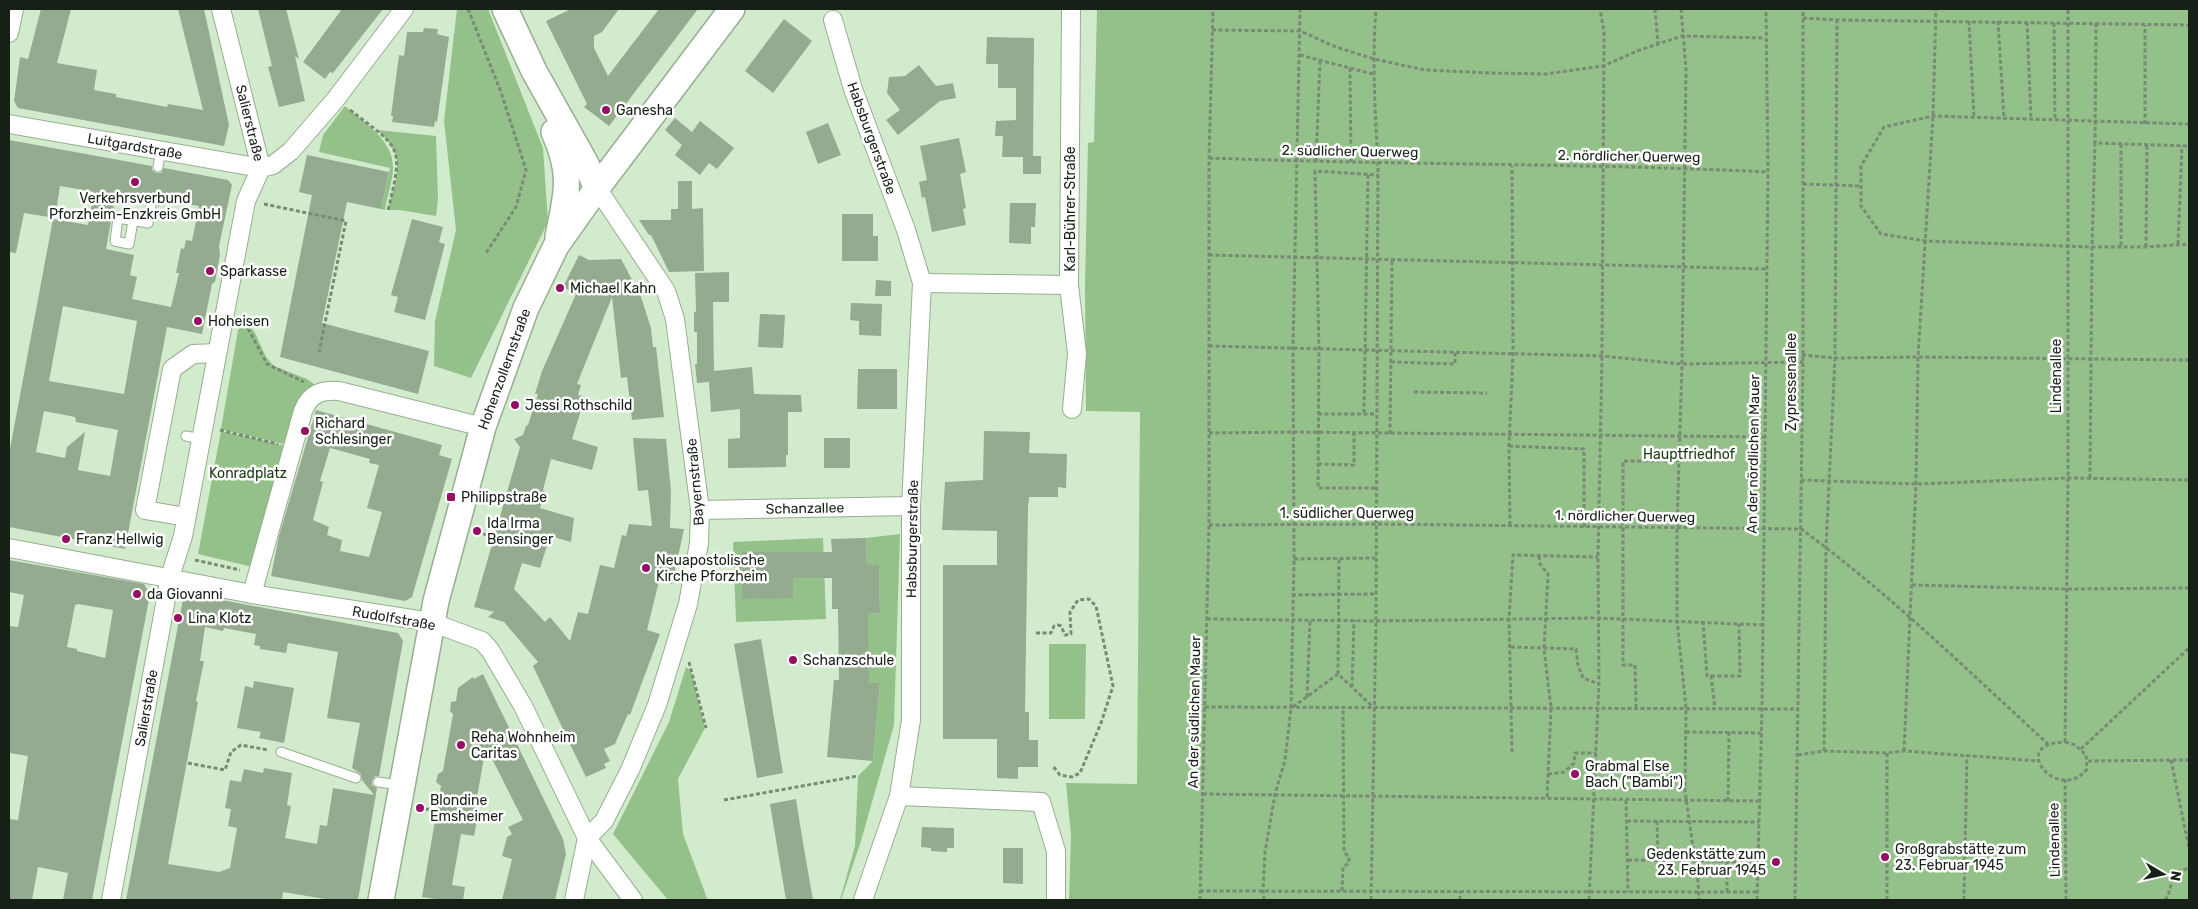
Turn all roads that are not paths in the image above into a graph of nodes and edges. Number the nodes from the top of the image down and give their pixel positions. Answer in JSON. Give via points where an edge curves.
{"nodes":[{"id":1,"x":14,"y":9,"type":"edge"},
{"id":2,"x":221,"y":9,"type":"edge"},
{"id":3,"x":404,"y":9,"type":"edge"},
{"id":4,"x":504,"y":9,"type":"edge"},
{"id":5,"x":732,"y":9,"type":"edge"},
{"id":6,"x":1071,"y":9,"type":"edge"},
{"id":7,"x":833,"y":20,"type":"dead end"},
{"id":8,"x":9,"y":32,"type":"edge"},
{"id":9,"x":551,"y":104,"type":"junction"},
{"id":10,"x":9,"y":124,"type":"edge"},
{"id":11,"x":261,"y":168,"type":"junction"},
{"id":12,"x":597,"y":188,"type":"junction"},
{"id":13,"x":151,"y":206,"type":"dead end"},
{"id":14,"x":133,"y":220,"type":"dead end"},
{"id":15,"x":556,"y":246,"type":"junction"},
{"id":16,"x":922,"y":283,"type":"junction"},
{"id":17,"x":1069,"y":285,"type":"junction"},
{"id":18,"x":217,"y":353,"type":"junction"},
{"id":19,"x":1072,"y":408,"type":"dead end"},
{"id":20,"x":483,"y":427,"type":"junction"},
{"id":21,"x":911,"y":506,"type":"junction"},
{"id":22,"x":700,"y":510,"type":"junction"},
{"id":23,"x":186,"y":517,"type":"junction"},
{"id":24,"x":9,"y":548,"type":"edge"},
{"id":25,"x":170,"y":577,"type":"junction"},
{"id":26,"x":252,"y":594,"type":"junction"},
{"id":27,"x":431,"y":622,"type":"junction"},
{"id":28,"x":281,"y":752,"type":"road end"},
{"id":29,"x":356,"y":778,"type":"dead end"},
{"id":30,"x":899,"y":796,"type":"junction"},
{"id":31,"x":587,"y":838,"type":"junction"},
{"id":32,"x":111,"y":900,"type":"edge"},
{"id":33,"x":381,"y":900,"type":"edge"},
{"id":34,"x":574,"y":900,"type":"edge"},
{"id":35,"x":632,"y":900,"type":"edge"},
{"id":36,"x":863,"y":900,"type":"edge"},
{"id":37,"x":1056,"y":900,"type":"edge"}],
"edges":[{"from":1,"to":8,"type":"street"},
{"from":2,"to":11,"type":"street","name":"Salierstraße"},
{"from":3,"to":11,"type":"street","via":[[291,152],[273,165]]},
{"from":4,"to":9,"type":"main road","name":"Bayernstraße"},
{"from":5,"to":12,"type":"main road","name":"Hohenzollernstraße"},
{"from":6,"to":17,"type":"street","name":"Karl-Bührer-Straße"},
{"from":7,"to":16,"type":"street","name":"Habsburgerstraße","via":[[853,89],[906,230]]},
{"from":9,"to":12,"type":"main road","name":"Bayernstraße"},
{"from":9,"to":15,"type":"main road","name":"Bayernstraße","via":[[548,120],[564,154],[568,176]]},
{"from":10,"to":11,"type":"street","name":"Luitgardstraße","via":[[159,159]]},
{"from":11,"to":18,"type":"street","name":"Salierstraße","via":[[246,200],[237,278]]},
{"from":12,"to":15,"type":"main road","name":"Hohenzollernstraße"},
{"from":12,"to":22,"type":"street","name":"Bayernstraße","via":[[666,290],[675,319]]},
{"from":13,"to":14,"type":"lane","via":[[148,223]]},
{"from":15,"to":20,"type":"main road","name":"Hohenzollernstraße","via":[[526,308]]},
{"from":16,"to":17,"type":"street"},
{"from":16,"to":21,"type":"street","name":"Habsburgerstraße"},
{"from":17,"to":19,"type":"street","name":"Karl-Bührer-Straße","via":[[1077,354]]},
{"from":18,"to":23,"type":"street","name":"Salierstraße","via":[[194,437]]},
{"from":18,"to":23,"type":"street","via":[[193,354],[172,370],[168,388],[146,510]]},
{"from":20,"to":26,"type":"street","via":[[339,392],[326,390],[316,393],[305,405]]},
{"from":20,"to":27,"type":"main road","name":"Hohenzollernstraße"},
{"from":21,"to":22,"type":"street","name":"Schanzallee"},
{"from":21,"to":30,"type":"street","name":"Habsburgerstraße","via":[[910,720]]},
{"from":22,"to":31,"type":"street","name":"Bayernstraße","via":[[699,543],[688,604],[657,705],[604,821]]},
{"from":23,"to":25,"type":"street","name":"Salierstraße"},
{"from":24,"to":25,"type":"street","name":"Rudolfstraße"},
{"from":25,"to":26,"type":"street","name":"Rudolfstraße"},
{"from":25,"to":32,"type":"street","name":"Salierstraße"},
{"from":26,"to":27,"type":"street","name":"Rudolfstraße"},
{"from":27,"to":31,"type":"street","name":"Rudolfstraße","via":[[482,641],[490,650],[523,706]]},
{"from":27,"to":33,"type":"main road","name":"Hohenzollernstraße","via":[[390,784]]},
{"from":28,"to":29,"type":"lane"},
{"from":30,"to":36,"type":"street","name":"Habsburgerstraße"},
{"from":30,"to":37,"type":"street","via":[[1041,802],[1056,851]]},
{"from":31,"to":34,"type":"street"},
{"from":31,"to":35,"type":"street","name":"Rudolfstraße"}]}
